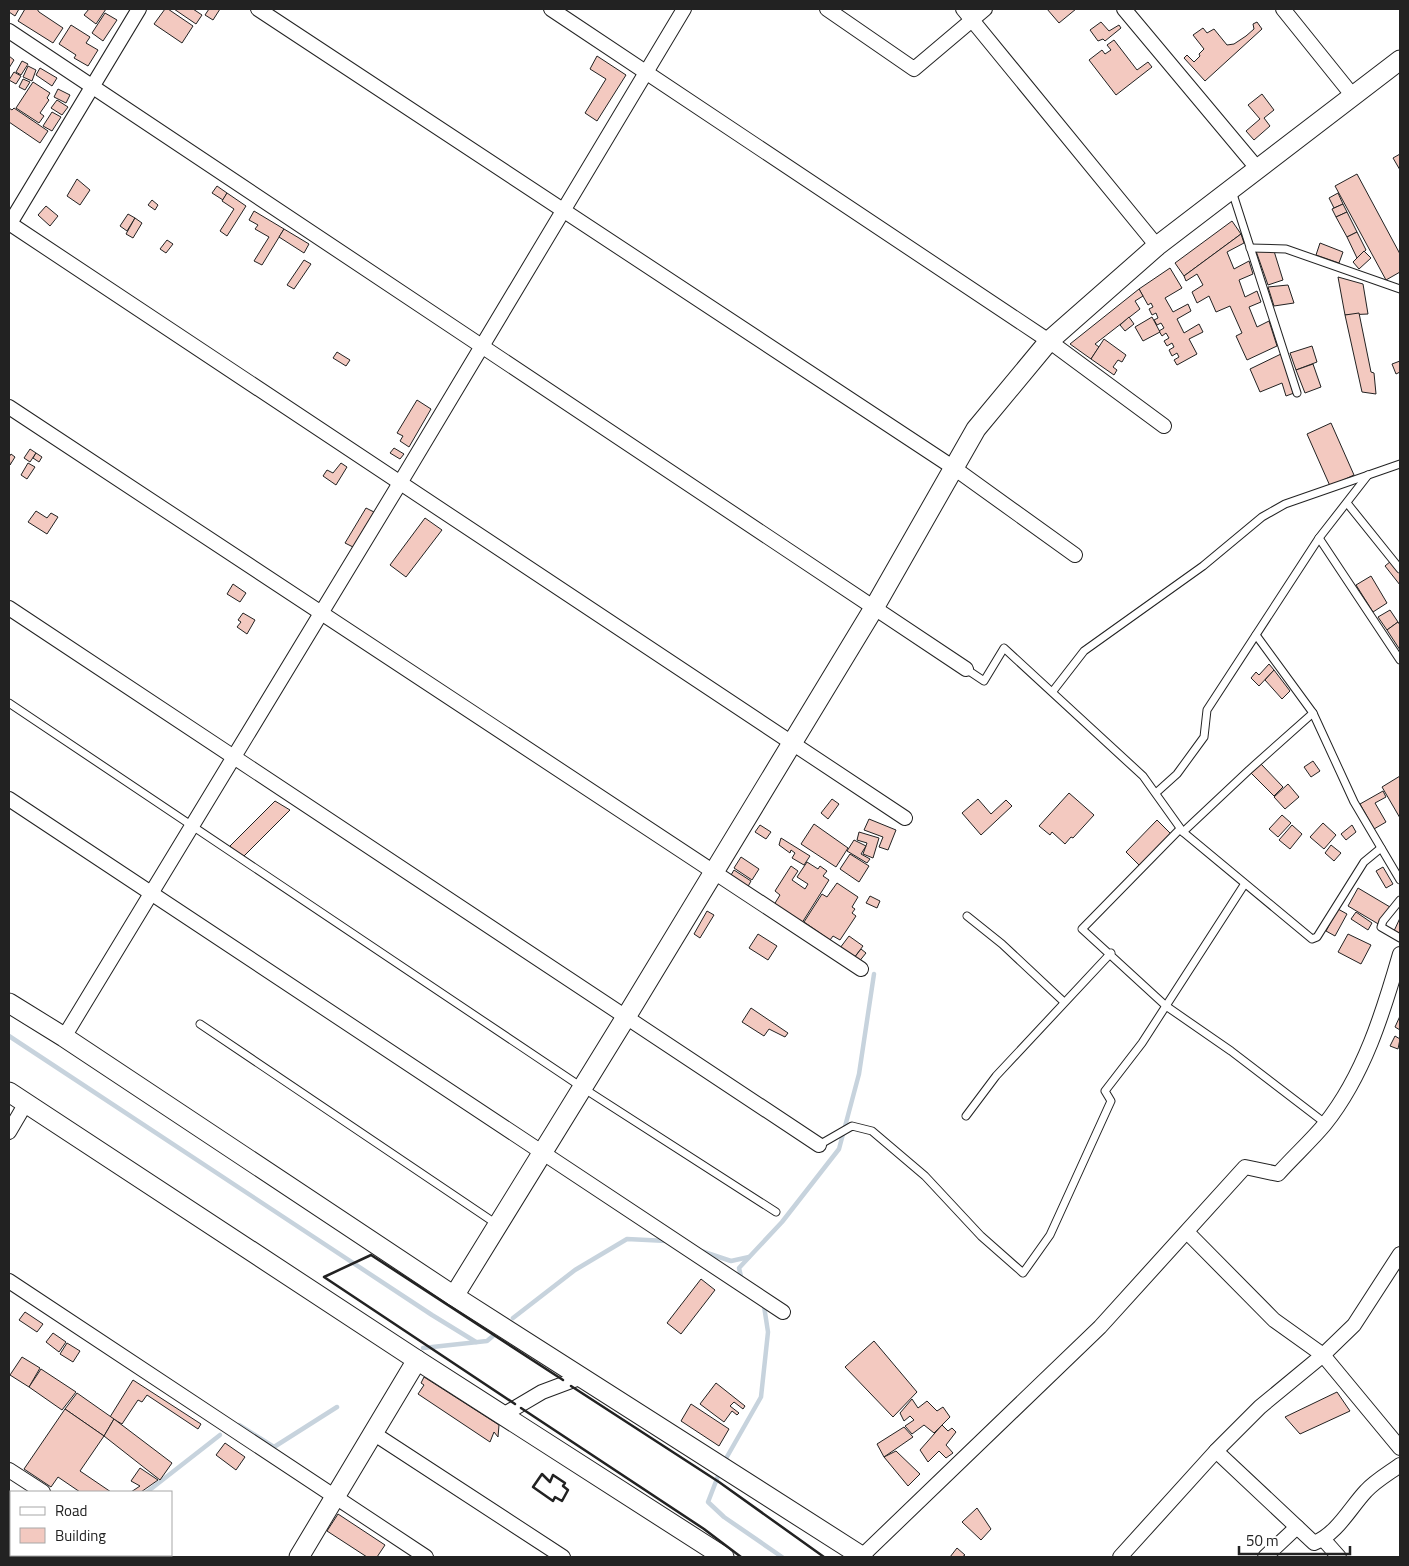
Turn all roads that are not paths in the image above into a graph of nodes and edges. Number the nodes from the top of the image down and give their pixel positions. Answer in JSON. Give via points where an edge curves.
{"nodes":[{"id":1,"x":139,"y":9,"type":"edge"},
{"id":2,"x":258,"y":9,"type":"edge"},
{"id":3,"x":551,"y":9,"type":"edge"},
{"id":4,"x":684,"y":9,"type":"edge"},
{"id":5,"x":827,"y":9,"type":"edge"},
{"id":6,"x":963,"y":9,"type":"edge"},
{"id":7,"x":985,"y":9,"type":"edge"},
{"id":8,"x":1124,"y":9,"type":"edge"},
{"id":9,"x":1283,"y":9,"type":"edge"},
{"id":10,"x":972,"y":20,"type":"junction"},
{"id":11,"x":9,"y":31,"type":"edge"},
{"id":12,"x":1398,"y":65,"type":"edge"},
{"id":13,"x":645,"y":74,"type":"junction"},
{"id":14,"x":92,"y":87,"type":"junction"},
{"id":15,"x":1353,"y":96,"type":"junction"},
{"id":16,"x":1258,"y":168,"type":"junction"},
{"id":17,"x":1231,"y":189,"type":"junction"},
{"id":18,"x":564,"y":211,"type":"junction"},
{"id":19,"x":9,"y":224,"type":"edge"},
{"id":20,"x":1156,"y":246,"type":"junction"},
{"id":21,"x":1250,"y":248,"type":"junction"},
{"id":22,"x":1400,"y":289,"type":"edge"},
{"id":23,"x":1048,"y":342,"type":"junction"},
{"id":24,"x":481,"y":346,"type":"junction"},
{"id":25,"x":1297,"y":393,"type":"dead end"},
{"id":26,"x":9,"y":406,"type":"edge"},
{"id":27,"x":1164,"y":426,"type":"dead end"},
{"id":28,"x":1400,"y":464,"type":"edge"},
{"id":29,"x":954,"y":468,"type":"junction"},
{"id":30,"x":1368,"y":475,"type":"junction"},
{"id":31,"x":400,"y":483,"type":"junction"},
{"id":32,"x":1347,"y":503,"type":"junction"},
{"id":33,"x":1319,"y":538,"type":"junction"},
{"id":34,"x":1075,"y":554,"type":"dead end"},
{"id":35,"x":1400,"y":569,"type":"edge"},
{"id":36,"x":9,"y":608,"type":"edge"},
{"id":37,"x":874,"y":608,"type":"junction"},
{"id":38,"x":322,"y":613,"type":"junction"},
{"id":39,"x":1256,"y":635,"type":"junction"},
{"id":40,"x":1400,"y":660,"type":"edge"},
{"id":41,"x":966,"y":669,"type":"joint"},
{"id":42,"x":1053,"y":691,"type":"junction"},
{"id":43,"x":9,"y":704,"type":"edge"},
{"id":44,"x":1313,"y":713,"type":"junction"},
{"id":45,"x":792,"y":742,"type":"junction"},
{"id":46,"x":235,"y":758,"type":"junction"},
{"id":47,"x":1157,"y":792,"type":"junction"},
{"id":48,"x":9,"y":799,"type":"edge"},
{"id":49,"x":905,"y":818,"type":"dead end"},
{"id":50,"x":192,"y":826,"type":"junction"},
{"id":51,"x":1182,"y":831,"type":"junction"},
{"id":52,"x":1381,"y":848,"type":"junction"},
{"id":53,"x":714,"y":872,"type":"junction"},
{"id":54,"x":1400,"y":880,"type":"edge"},
{"id":55,"x":1244,"y":885,"type":"junction"},
{"id":56,"x":151,"y":893,"type":"junction"},
{"id":57,"x":1400,"y":900,"type":"edge"},
{"id":58,"x":967,"y":916,"type":"dead end"},
{"id":59,"x":1400,"y":938,"type":"edge"},
{"id":60,"x":1111,"y":953,"type":"junction"},
{"id":61,"x":1400,"y":954,"type":"edge"},
{"id":62,"x":861,"y":969,"type":"dead end"},
{"id":63,"x":1064,"y":1002,"type":"junction"},
{"id":64,"x":9,"y":1003,"type":"edge"},
{"id":65,"x":1166,"y":1006,"type":"junction"},
{"id":66,"x":626,"y":1017,"type":"junction"},
{"id":67,"x":200,"y":1024,"type":"dead end"},
{"id":68,"x":64,"y":1037,"type":"junction"},
{"id":69,"x":583,"y":1088,"type":"junction"},
{"id":70,"x":9,"y":1092,"type":"edge"},
{"id":71,"x":26,"y":1104,"type":"junction"},
{"id":72,"x":966,"y":1116,"type":"dead end"},
{"id":73,"x":1325,"y":1123,"type":"junction"},
{"id":74,"x":9,"y":1132,"type":"edge"},
{"id":75,"x":819,"y":1145,"type":"joint"},
{"id":76,"x":543,"y":1152,"type":"junction"},
{"id":77,"x":776,"y":1212,"type":"dead end"},
{"id":78,"x":498,"y":1225,"type":"junction"},
{"id":79,"x":1187,"y":1232,"type":"junction"},
{"id":80,"x":1400,"y":1254,"type":"edge"},
{"id":81,"x":9,"y":1281,"type":"edge"},
{"id":82,"x":454,"y":1296,"type":"junction"},
{"id":83,"x":783,"y":1312,"type":"dead end"},
{"id":84,"x":1323,"y":1355,"type":"junction"},
{"id":85,"x":417,"y":1360,"type":"junction"},
{"id":86,"x":582,"y":1378,"type":"junction"},
{"id":87,"x":503,"y":1415,"type":"junction"},
{"id":88,"x":373,"y":1433,"type":"junction"},
{"id":89,"x":1400,"y":1448,"type":"edge"},
{"id":90,"x":1216,"y":1451,"type":"junction"},
{"id":91,"x":1400,"y":1464,"type":"edge"},
{"id":92,"x":9,"y":1470,"type":"edge"},
{"id":93,"x":41,"y":1491,"type":"edge"},
{"id":94,"x":335,"y":1497,"type":"junction"},
{"id":95,"x":1297,"y":1527,"type":"junction"},
{"id":96,"x":1323,"y":1539,"type":"junction"},
{"id":97,"x":299,"y":1557,"type":"edge"},
{"id":98,"x":426,"y":1557,"type":"edge"},
{"id":99,"x":563,"y":1557,"type":"edge"},
{"id":100,"x":724,"y":1557,"type":"edge"},
{"id":101,"x":863,"y":1557,"type":"edge"},
{"id":102,"x":1120,"y":1557,"type":"edge"},
{"id":103,"x":1265,"y":1557,"type":"edge"},
{"id":104,"x":1338,"y":1557,"type":"edge"}],
"edges":[{"from":1,"to":14,"type":"street"},
{"from":2,"to":18,"type":"street"},
{"from":3,"to":13,"type":"street"},
{"from":4,"to":13,"type":"street"},
{"from":5,"to":10,"type":"street","via":[[914,69]]},
{"from":6,"to":10,"type":"street"},
{"from":7,"to":10,"type":"street"},
{"from":8,"to":16,"type":"street"},
{"from":9,"to":15,"type":"street"},
{"from":10,"to":20,"type":"street"},
{"from":11,"to":14,"type":"street"},
{"from":12,"to":15,"type":"street"},
{"from":13,"to":18,"type":"street"},
{"from":13,"to":23,"type":"street"},
{"from":14,"to":19,"type":"street"},
{"from":14,"to":24,"type":"street"},
{"from":15,"to":16,"type":"street"},
{"from":16,"to":17,"type":"street"},
{"from":17,"to":20,"type":"street"},
{"from":17,"to":21,"type":"lane"},
{"from":18,"to":24,"type":"street"},
{"from":18,"to":29,"type":"street"},
{"from":19,"to":31,"type":"street"},
{"from":20,"to":23,"type":"street"},
{"from":21,"to":22,"type":"lane","via":[[1286,249]]},
{"from":21,"to":25,"type":"lane"},
{"from":23,"to":27,"type":"street"},
{"from":23,"to":29,"type":"street","via":[[976,429]]},
{"from":24,"to":31,"type":"street"},
{"from":24,"to":37,"type":"street"},
{"from":26,"to":38,"type":"street"},
{"from":28,"to":30,"type":"lane"},
{"from":29,"to":34,"type":"street"},
{"from":29,"to":37,"type":"street"},
{"from":30,"to":32,"type":"lane"},
{"from":30,"to":42,"type":"lane","via":[[1285,504],[1262,517],[1203,566],[1084,652]]},
{"from":31,"to":38,"type":"street"},
{"from":31,"to":45,"type":"street"},
{"from":32,"to":33,"type":"lane"},
{"from":32,"to":35,"type":"lane"},
{"from":33,"to":39,"type":"lane"},
{"from":33,"to":40,"type":"lane"},
{"from":36,"to":46,"type":"street"},
{"from":37,"to":41,"type":"street"},
{"from":37,"to":45,"type":"street"},
{"from":38,"to":46,"type":"street"},
{"from":38,"to":53,"type":"street"},
{"from":39,"to":44,"type":"lane"},
{"from":39,"to":47,"type":"lane","via":[[1207,710],[1204,737],[1177,774]]},
{"from":41,"to":42,"type":"lane","via":[[984,681],[1004,648]]},
{"from":42,"to":47,"type":"lane"},
{"from":43,"to":50,"type":"lane"},
{"from":44,"to":51,"type":"lane"},
{"from":44,"to":52,"type":"lane","via":[[1354,802]]},
{"from":45,"to":49,"type":"street"},
{"from":45,"to":53,"type":"street"},
{"from":46,"to":50,"type":"street"},
{"from":46,"to":66,"type":"street"},
{"from":47,"to":51,"type":"lane"},
{"from":48,"to":56,"type":"street"},
{"from":50,"to":56,"type":"street"},
{"from":50,"to":69,"type":"lane"},
{"from":51,"to":55,"type":"lane"},
{"from":51,"to":60,"type":"lane","via":[[1082,929]]},
{"from":52,"to":54,"type":"lane"},
{"from":52,"to":55,"type":"lane","via":[[1364,862],[1312,939]]},
{"from":53,"to":62,"type":"street"},
{"from":53,"to":66,"type":"street"},
{"from":55,"to":65,"type":"lane"},
{"from":56,"to":68,"type":"street"},
{"from":56,"to":76,"type":"street"},
{"from":57,"to":59,"type":"lane","via":[[1381,927]]},
{"from":58,"to":63,"type":"lane"},
{"from":60,"to":63,"type":"lane"},
{"from":60,"to":65,"type":"lane"},
{"from":61,"to":73,"type":"street","via":[[1381,1020],[1351,1084]]},
{"from":63,"to":72,"type":"lane","via":[[996,1076]]},
{"from":64,"to":68,"type":"street"},
{"from":65,"to":73,"type":"lane"},
{"from":65,"to":75,"type":"lane","via":[[1105,1091],[1111,1101],[1050,1234],[1023,1273],[924,1176],[872,1131],[852,1126]]},
{"from":66,"to":69,"type":"street"},
{"from":66,"to":75,"type":"street"},
{"from":67,"to":78,"type":"lane"},
{"from":68,"to":82,"type":"street"},
{"from":69,"to":76,"type":"street"},
{"from":69,"to":77,"type":"lane"},
{"from":70,"to":71,"type":"street"},
{"from":71,"to":74,"type":"street"},
{"from":71,"to":85,"type":"street"},
{"from":73,"to":79,"type":"street","via":[[1278,1174],[1245,1167]]},
{"from":76,"to":78,"type":"street"},
{"from":76,"to":83,"type":"street"},
{"from":78,"to":82,"type":"street"},
{"from":79,"to":84,"type":"street","via":[[1274,1320]]},
{"from":79,"to":101,"type":"street","via":[[1100,1327]]},
{"from":80,"to":84,"type":"street","via":[[1354,1325]]},
{"from":81,"to":94,"type":"street"},
{"from":82,"to":86,"type":"street"},
{"from":84,"to":89,"type":"street"},
{"from":84,"to":90,"type":"street","via":[[1260,1408]]},
{"from":85,"to":87,"type":"street"},
{"from":85,"to":88,"type":"street"},
{"from":86,"to":87,"type":"street","via":[[542,1392]]},
{"from":86,"to":101,"type":"street"},
{"from":87,"to":100,"type":"street"},
{"from":88,"to":94,"type":"street"},
{"from":88,"to":99,"type":"street"},
{"from":90,"to":95,"type":"street"},
{"from":90,"to":102,"type":"street"},
{"from":91,"to":96,"type":"street","via":[[1366,1490],[1352,1510]]},
{"from":92,"to":93,"type":"street"},
{"from":94,"to":97,"type":"street"},
{"from":94,"to":98,"type":"street"},
{"from":95,"to":96,"type":"street","via":[[1314,1543]]},
{"from":95,"to":103,"type":"street"},
{"from":96,"to":104,"type":"street"}]}
